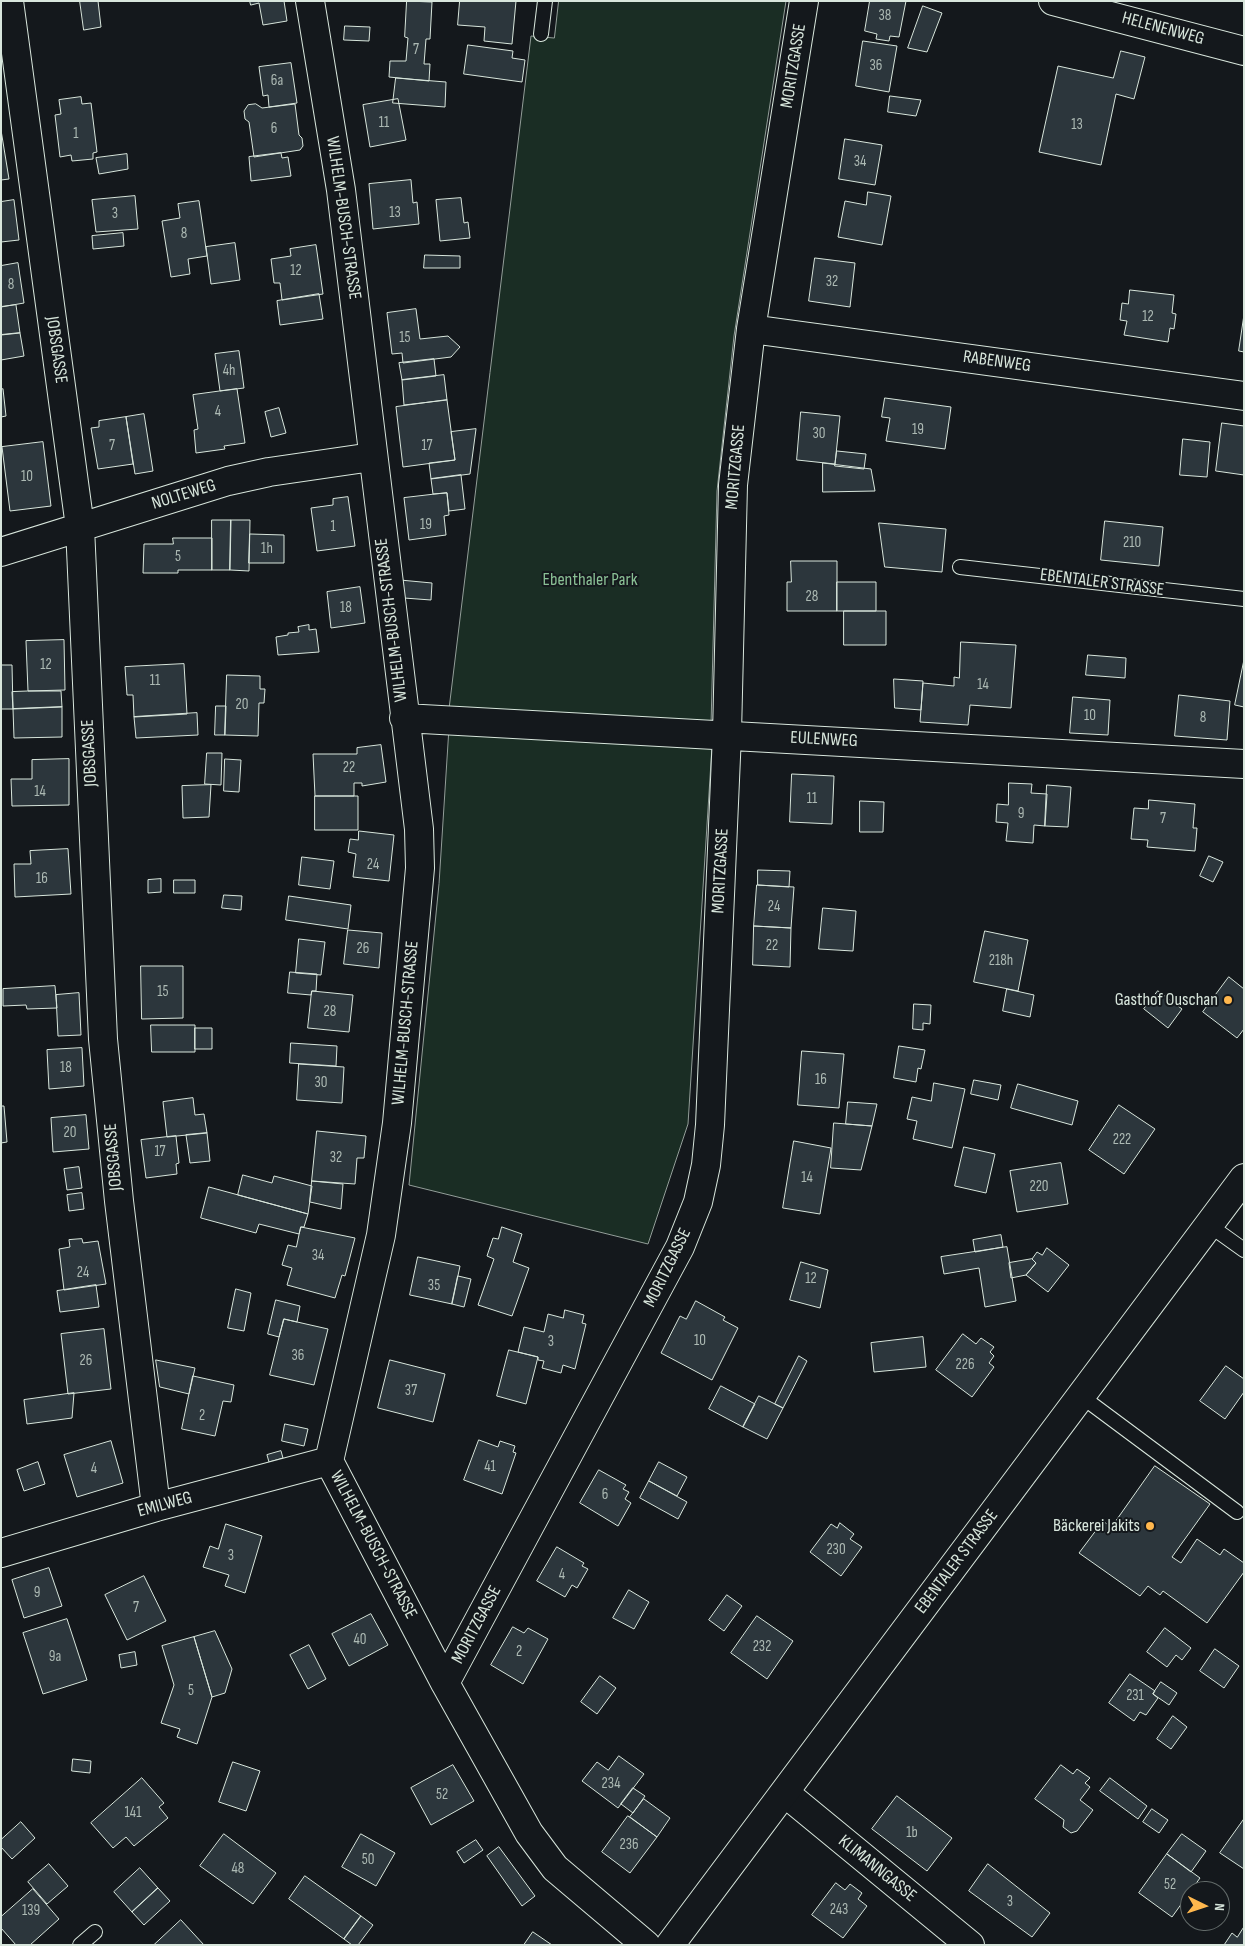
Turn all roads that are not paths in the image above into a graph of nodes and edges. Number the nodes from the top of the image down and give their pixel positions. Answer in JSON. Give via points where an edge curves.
{"nodes":[{"id":1,"x":9,"y":1,"type":"edge"},
{"id":2,"x":310,"y":1,"type":"edge"},
{"id":3,"x":545,"y":1,"type":"edge"},
{"id":4,"x":804,"y":1,"type":"edge"},
{"id":5,"x":1053,"y":1,"type":"edge"},
{"id":6,"x":541,"y":34,"type":"dead end"},
{"id":7,"x":1244,"y":51,"type":"edge"},
{"id":8,"x":751,"y":329,"type":"junction"},
{"id":9,"x":1244,"y":396,"type":"edge"},
{"id":10,"x":372,"y":457,"type":"junction"},
{"id":11,"x":80,"y":527,"type":"junction"},
{"id":12,"x":1,"y":552,"type":"edge"},
{"id":13,"x":960,"y":566,"type":"dead end"},
{"id":14,"x":1244,"y":599,"type":"edge"},
{"id":15,"x":404,"y":718,"type":"junction"},
{"id":16,"x":727,"y":734,"type":"junction"},
{"id":17,"x":1244,"y":764,"type":"edge"},
{"id":18,"x":1244,"y":1178,"type":"edge"},
{"id":19,"x":1209,"y":1225,"type":"junction"},
{"id":20,"x":1244,"y":1250,"type":"edge"},
{"id":21,"x":1081,"y":1396,"type":"junction"},
{"id":22,"x":329,"y":1461,"type":"junction"},
{"id":23,"x":156,"y":1507,"type":"junction"},
{"id":24,"x":1237,"y":1512,"type":"dead end"},
{"id":25,"x":1,"y":1553,"type":"edge"},
{"id":26,"x":445,"y":1683,"type":"junction"},
{"id":27,"x":785,"y":1793,"type":"junction"},
{"id":28,"x":95,"y":1932,"type":"dead end"},
{"id":29,"x":80,"y":1945,"type":"edge"},
{"id":30,"x":646,"y":1945,"type":"edge"},
{"id":31,"x":670,"y":1945,"type":"edge"},
{"id":32,"x":970,"y":1945,"type":"edge"}],
"edges":[{"from":1,"to":11,"type":"street","name":"JOBSGASSE"},
{"from":2,"to":10,"type":"street","name":"WILHELM-BUSCH-STRASSE","via":[[341,190]]},
{"from":3,"to":6,"type":"lane"},
{"from":4,"to":8,"type":"street","name":"MORITZGASSE"},
{"from":5,"to":7,"type":"street","name":"HELENENWEG"},
{"from":8,"to":9,"type":"street","name":"RABENWEG"},
{"from":8,"to":16,"type":"street","name":"MORITZGASSE","via":[[733,485]]},
{"from":10,"to":11,"type":"street","name":"NOLTEWEG","via":[[228,481]]},
{"from":10,"to":15,"type":"street","name":"WILHELM-BUSCH-STRASSE"},
{"from":11,"to":12,"type":"street","name":"NOLTEWEG"},
{"from":11,"to":23,"type":"street","name":"JOBSGASSE","via":[[103,1039],[118,1201]]},
{"from":13,"to":14,"type":"lane","name":"EBENTALER STRASSE"},
{"from":15,"to":16,"type":"street","name":"EULENWEG"},
{"from":15,"to":22,"type":"street","name":"WILHELM-BUSCH-STRASSE","via":[[419,828],[420,868],[397,1123],[381,1235]]},
{"from":16,"to":17,"type":"street","name":"EULENWEG"},
{"from":16,"to":26,"type":"street","name":"MORITZGASSE","via":[[710,1125],[698,1202],[680,1247]]},
{"from":18,"to":19,"type":"street","name":"EBENTALER STRASSE"},
{"from":19,"to":20,"type":"lane"},
{"from":19,"to":21,"type":"street","name":"EBENTALER STRASSE"},
{"from":21,"to":24,"type":"lane"},
{"from":21,"to":27,"type":"street","name":"EBENTALER STRASSE"},
{"from":22,"to":23,"type":"street","name":"EMILWEG"},
{"from":22,"to":26,"type":"street","name":"WILHELM-BUSCH-STRASSE"},
{"from":23,"to":25,"type":"street","name":"EMILWEG"},
{"from":26,"to":30,"type":"street","name":"WILHELM-BUSCH-STRASSE","via":[[530,1833],[555,1868]]},
{"from":27,"to":31,"type":"street","name":"EBENTALER STRASSE"},
{"from":27,"to":32,"type":"street","name":"KLIMANNGASSE"},
{"from":28,"to":29,"type":"lane"}]}
